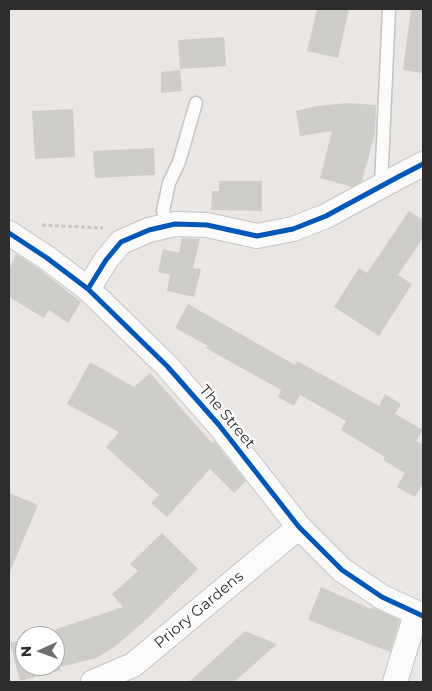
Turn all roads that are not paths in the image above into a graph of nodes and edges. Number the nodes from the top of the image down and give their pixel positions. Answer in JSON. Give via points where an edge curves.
{"nodes":[{"id":1,"x":389,"y":9,"type":"edge"},
{"id":2,"x":196,"y":103,"type":"dead end"},
{"id":3,"x":423,"y":164,"type":"edge"},
{"id":4,"x":381,"y":186,"type":"junction"},
{"id":5,"x":167,"y":226,"type":"junction"},
{"id":6,"x":9,"y":233,"type":"edge"},
{"id":7,"x":88,"y":289,"type":"junction"},
{"id":8,"x":299,"y":527,"type":"junction"},
{"id":9,"x":419,"y":615,"type":"edge"},
{"id":10,"x":93,"y":682,"type":"edge"},
{"id":11,"x":395,"y":682,"type":"edge"}],
"edges":[{"from":1,"to":4,"type":"lane"},
{"from":2,"to":5,"type":"lane","via":[[163,211]]},
{"from":3,"to":4,"type":"street"},
{"from":4,"to":5,"type":"street","via":[[293,230],[257,236],[207,225]]},
{"from":5,"to":7,"type":"street","via":[[121,242]]},
{"from":6,"to":7,"type":"street","name":"The Street"},
{"from":7,"to":8,"type":"street","name":"The Street","via":[[167,366],[219,425]]},
{"from":8,"to":9,"type":"street","name":"The Street","via":[[342,570],[382,597]]},
{"from":8,"to":10,"type":"street","name":"Priory Gardens","via":[[133,665]]},
{"from":9,"to":11,"type":"street"}]}
